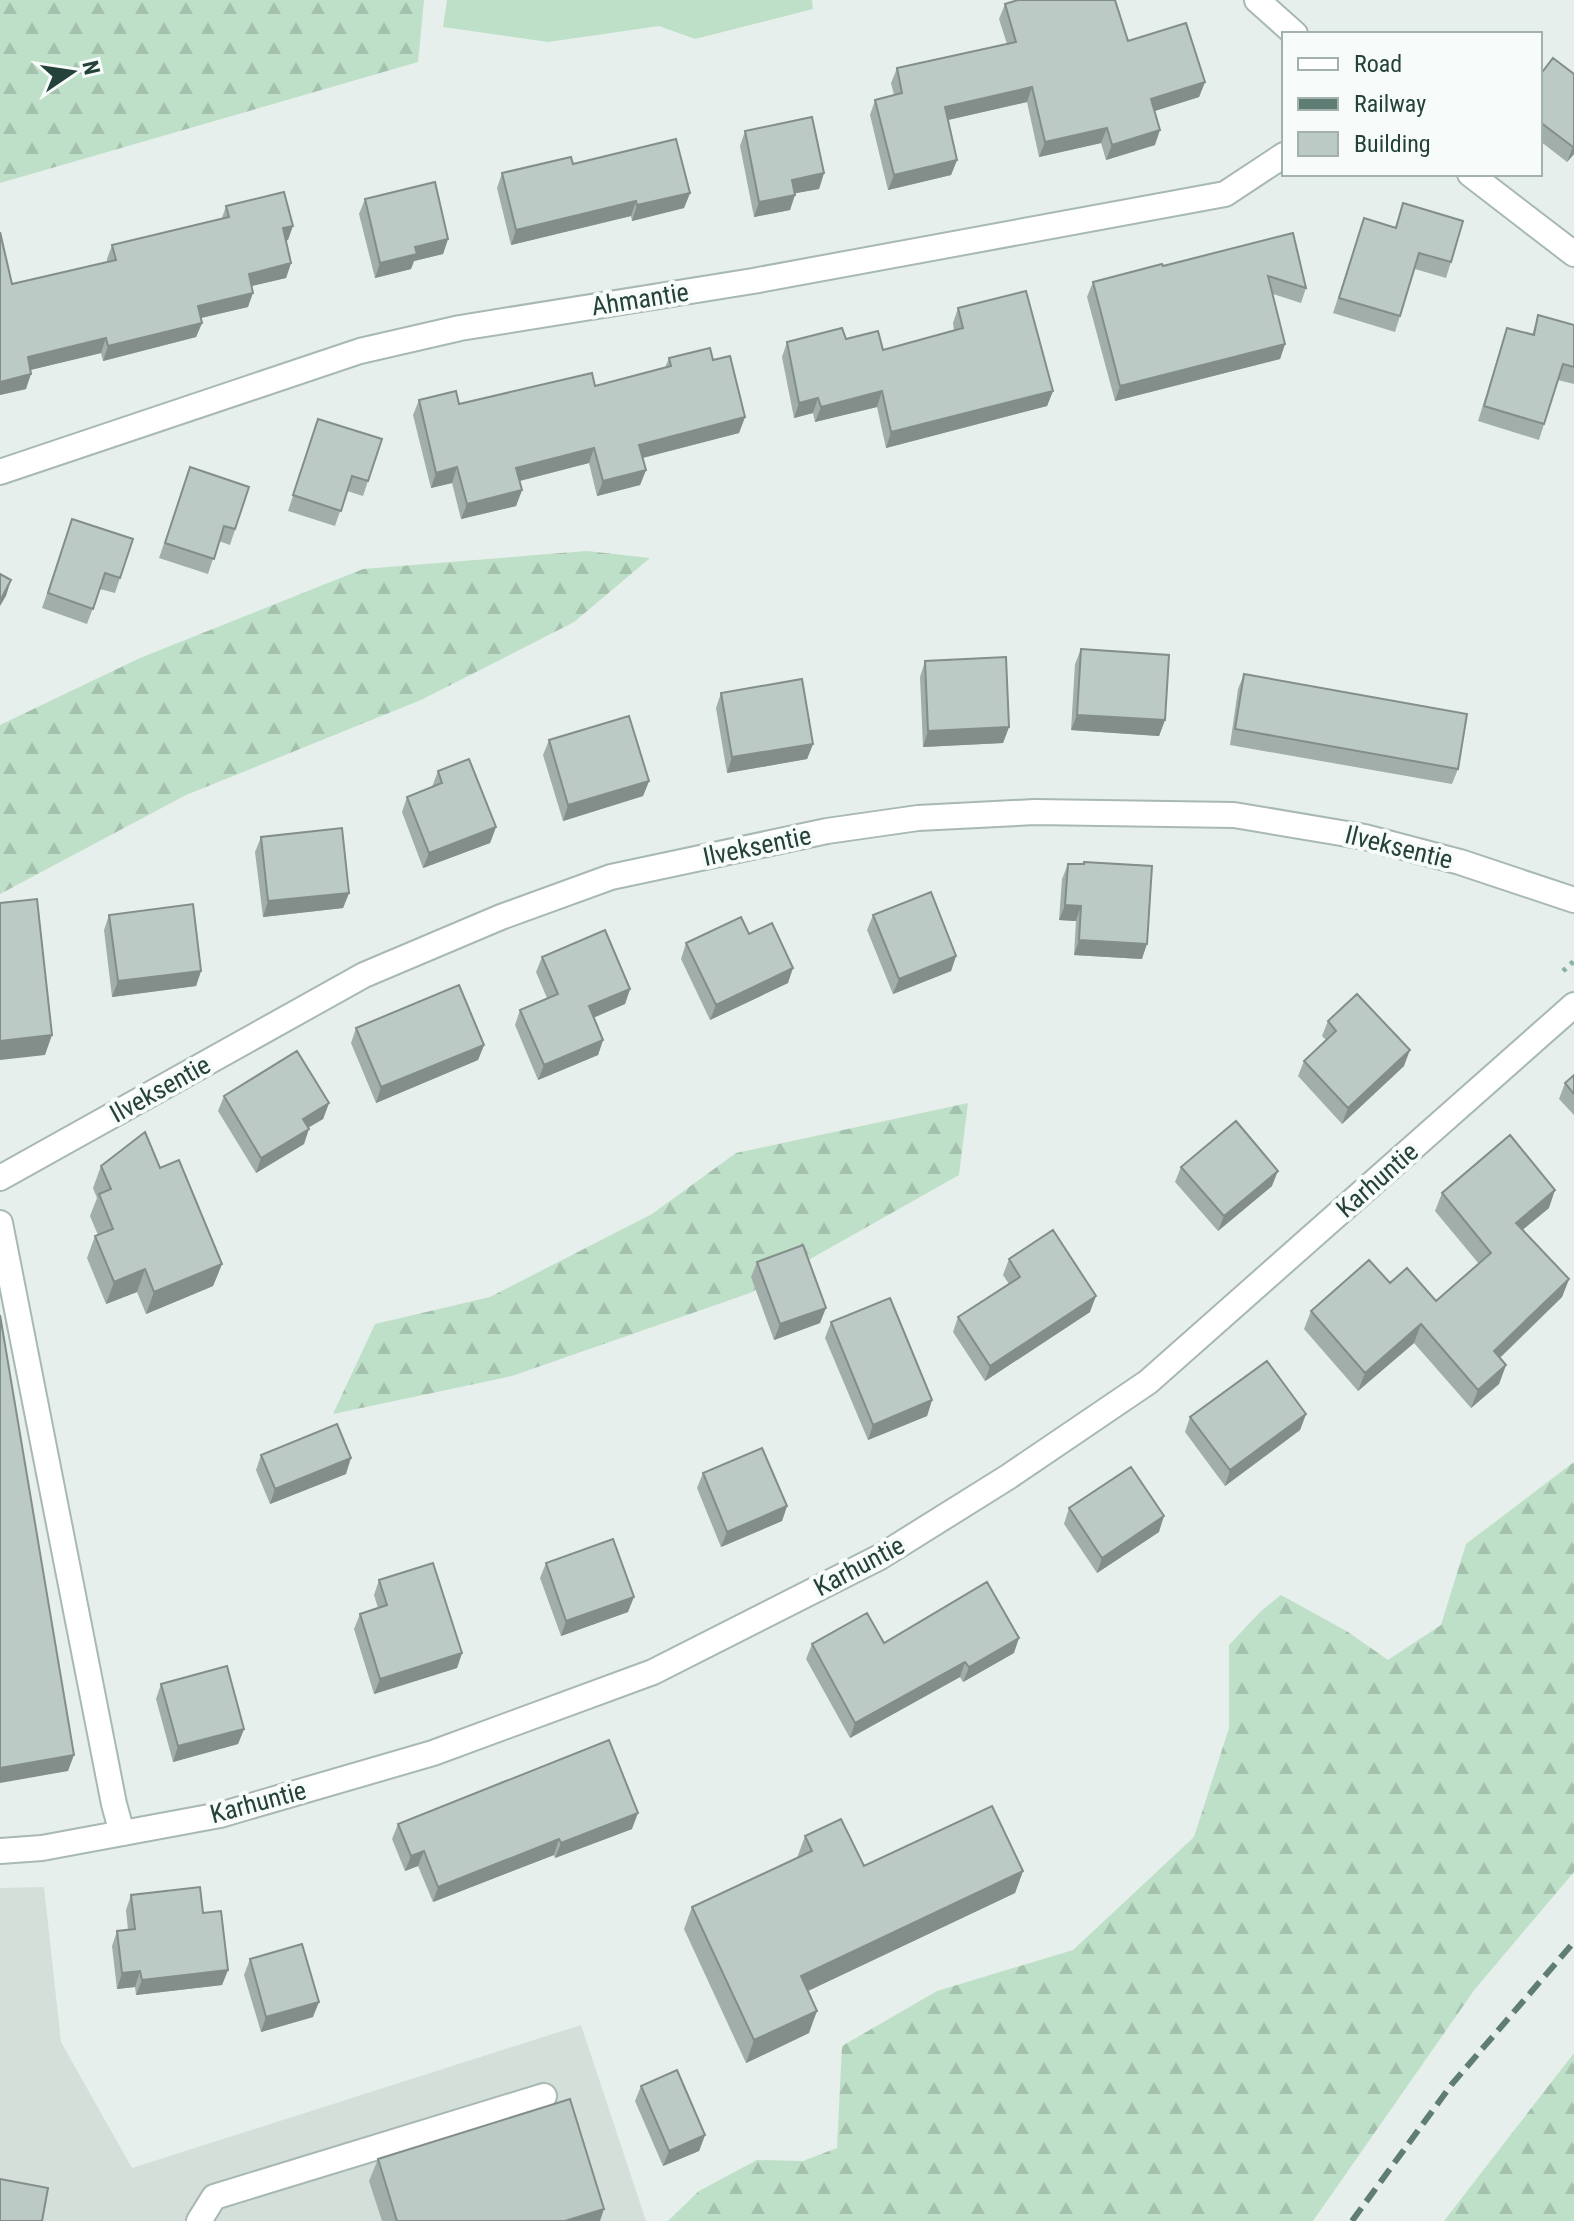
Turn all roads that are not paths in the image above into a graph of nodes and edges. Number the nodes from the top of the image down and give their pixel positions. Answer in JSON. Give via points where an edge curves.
{"nodes":[{"id":1,"x":1257,"y":0,"type":"edge"},
{"id":2,"x":1293,"y":32,"type":"edge"},
{"id":3,"x":1282,"y":156,"type":"edge"},
{"id":4,"x":1473,"y":176,"type":"edge"},
{"id":5,"x":1574,"y":254,"type":"edge"},
{"id":6,"x":0,"y":472,"type":"edge"},
{"id":7,"x":1574,"y":900,"type":"edge"},
{"id":8,"x":1574,"y":1005,"type":"edge"},
{"id":9,"x":0,"y":1178,"type":"edge"},
{"id":10,"x":0,"y":1223,"type":"edge"},
{"id":11,"x":122,"y":1833,"type":"junction"},
{"id":12,"x":0,"y":1851,"type":"edge"},
{"id":13,"x":544,"y":2096,"type":"dead end"},
{"id":14,"x":199,"y":2221,"type":"edge"}],
"edges":[{"from":1,"to":2,"type":"street"},
{"from":3,"to":6,"type":"street","name":"Ahmantie","via":[[1225,194],[753,281],[460,328],[360,351]]},
{"from":4,"to":5,"type":"street"},
{"from":7,"to":9,"type":"street","name":"Ilveksentie","via":[[1365,837],[1234,815],[1035,812],[918,818],[827,831],[611,877],[501,917],[364,975]]},
{"from":8,"to":11,"type":"street","name":"Karhuntie","via":[[1148,1382],[880,1557],[653,1672],[433,1753],[220,1815]]},
{"from":10,"to":11,"type":"street"},
{"from":11,"to":12,"type":"street","name":"Karhuntie"},
{"from":13,"to":14,"type":"street","via":[[214,2197]]}]}
